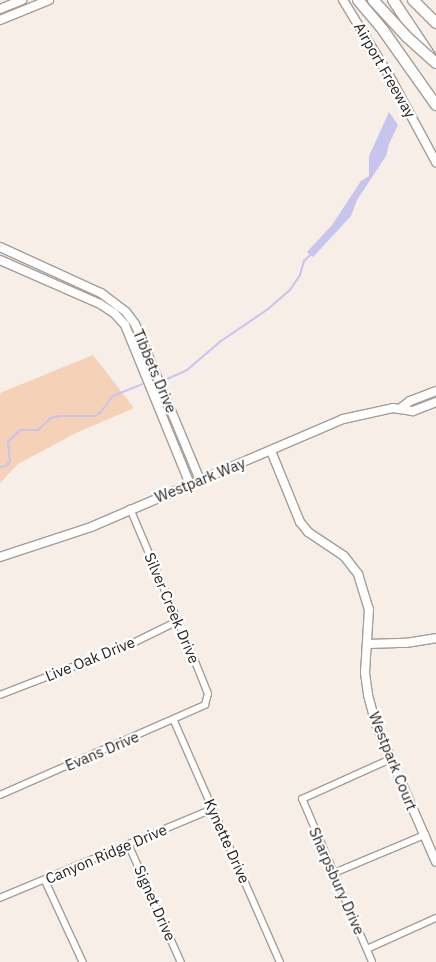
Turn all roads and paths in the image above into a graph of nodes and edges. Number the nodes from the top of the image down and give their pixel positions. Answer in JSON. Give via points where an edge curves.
{"nodes":[{"id":1,"x":22,"y":0,"type":"edge"},
{"id":2,"x":49,"y":0,"type":"edge"},
{"id":3,"x":343,"y":0,"type":"edge"},
{"id":4,"x":358,"y":0,"type":"edge"},
{"id":5,"x":374,"y":0,"type":"edge"},
{"id":6,"x":393,"y":0,"type":"edge"},
{"id":7,"x":414,"y":0,"type":"edge"},
{"id":8,"x":420,"y":0,"type":"edge"},
{"id":9,"x":0,"y":9,"type":"edge"},
{"id":10,"x":1,"y":18,"type":"edge"},
{"id":11,"x":436,"y":23,"type":"edge"},
{"id":12,"x":436,"y":64,"type":"edge"},
{"id":13,"x":436,"y":105,"type":"edge"},
{"id":14,"x":436,"y":162,"type":"edge"},
{"id":15,"x":0,"y":247,"type":"edge"},
{"id":16,"x":12,"y":253,"type":"junction"},
{"id":17,"x":4,"y":262,"type":"edge"},
{"id":18,"x":91,"y":288,"type":"junction"},
{"id":19,"x":87,"y":298,"type":"junction"},
{"id":20,"x":142,"y":338,"type":"junction"},
{"id":21,"x":134,"y":342,"type":"junction"},
{"id":22,"x":436,"y":391,"type":"edge"},
{"id":23,"x":436,"y":402,"type":"edge"},
{"id":24,"x":401,"y":408,"type":"junction"},
{"id":25,"x":271,"y":451,"type":"junction"},
{"id":26,"x":200,"y":480,"type":"junction"},
{"id":27,"x":190,"y":484,"type":"junction"},
{"id":28,"x":130,"y":509,"type":"junction"},
{"id":29,"x":0,"y":557,"type":"edge"},
{"id":30,"x":178,"y":621,"type":"junction"},
{"id":31,"x":436,"y":638,"type":"edge"},
{"id":32,"x":368,"y":644,"type":"junction"},
{"id":33,"x":0,"y":695,"type":"edge"},
{"id":34,"x":203,"y":706,"type":"joint"},
{"id":35,"x":174,"y":720,"type":"junction"},
{"id":36,"x":391,"y":759,"type":"junction"},
{"id":37,"x":0,"y":795,"type":"edge"},
{"id":38,"x":213,"y":809,"type":"junction"},
{"id":39,"x":424,"y":835,"type":"junction"},
{"id":40,"x":129,"y":845,"type":"junction"},
{"id":41,"x":436,"y":862,"type":"edge"},
{"id":42,"x":334,"y":873,"type":"junction"},
{"id":43,"x":45,"y":880,"type":"junction"},
{"id":44,"x":0,"y":898,"type":"edge"},
{"id":45,"x":436,"y":918,"type":"edge"},
{"id":46,"x":367,"y":950,"type":"junction"},
{"id":47,"x":83,"y":962,"type":"edge"},
{"id":48,"x":181,"y":962,"type":"edge"},
{"id":49,"x":280,"y":962,"type":"edge"},
{"id":50,"x":372,"y":962,"type":"edge"}],
"edges":[{"from":1,"to":9,"type":"street"},
{"from":2,"to":10,"type":"street"},
{"from":3,"to":14,"type":"street","name":"Airport Freeway"},
{"from":4,"to":13,"type":"highway"},
{"from":5,"to":12,"type":"highway","bridge":true},
{"from":6,"to":12,"type":"highway"},
{"from":7,"to":11,"type":"highway","bridge":true},
{"from":8,"to":11,"type":"highway"},
{"from":15,"to":16,"type":"street","name":"Tibbets Drive"},
{"from":16,"to":17,"type":"street"},
{"from":16,"to":18,"type":"street","name":"Tibbets Drive"},
{"from":17,"to":19,"type":"street","name":"Tibbets Drive"},
{"from":18,"to":19,"type":"street"},
{"from":18,"to":20,"type":"street","name":"Tibbets Drive","via":[[126,312]]},
{"from":19,"to":21,"type":"street","name":"Tibbets Drive","via":[[114,312],[126,325]]},
{"from":20,"to":21,"type":"street"},
{"from":20,"to":26,"type":"street","name":"Tibbets Drive"},
{"from":21,"to":27,"type":"street","name":"Tibbets Drive"},
{"from":22,"to":24,"type":"street","name":"Westpark Way"},
{"from":23,"to":24,"type":"street","name":"Westpark Way","via":[[413,411]]},
{"from":24,"to":25,"type":"street","name":"Westpark Way","via":[[344,419]]},
{"from":25,"to":26,"type":"street","name":"Westpark Way"},
{"from":25,"to":32,"type":"street","name":"Westpark Court","via":[[300,522],[308,532],[344,556],[358,574],[369,609]]},
{"from":26,"to":27,"type":"street","name":"Westpark Way"},
{"from":27,"to":28,"type":"street","name":"Westpark Way"},
{"from":28,"to":29,"type":"street","name":"Westpark Way","via":[[64,538]]},
{"from":28,"to":30,"type":"street","name":"Silver Creek Drive"},
{"from":30,"to":33,"type":"street","name":"Live Oak Drive","via":[[129,645]]},
{"from":30,"to":34,"type":"street","name":"Silver Creek Drive","via":[[208,694]]},
{"from":31,"to":32,"type":"street","via":[[406,644]]},
{"from":32,"to":36,"type":"street","name":"Westpark Court","via":[[368,694]]},
{"from":34,"to":35,"type":"street","name":"Evans Drive"},
{"from":35,"to":37,"type":"street","name":"Evans Drive"},
{"from":35,"to":38,"type":"street","name":"Kynette Drive"},
{"from":36,"to":39,"type":"street","name":"Westpark Court"},
{"from":36,"to":42,"type":"street","name":"Sharpsbury Drive","via":[[302,799]]},
{"from":38,"to":40,"type":"street","name":"Canyon Ridge Drive"},
{"from":38,"to":49,"type":"street","name":"Kynette Drive"},
{"from":39,"to":41,"type":"street","name":"Westpark Court"},
{"from":39,"to":42,"type":"street"},
{"from":40,"to":43,"type":"street","name":"Canyon Ridge Drive"},
{"from":40,"to":48,"type":"street","name":"Signet Drive"},
{"from":42,"to":46,"type":"street","name":"Sharpsbury Drive"},
{"from":43,"to":44,"type":"street","name":"Canyon Ridge Drive"},
{"from":43,"to":47,"type":"street"},
{"from":45,"to":46,"type":"street"},
{"from":46,"to":50,"type":"street","name":"Sharpsbury Drive"}]}
